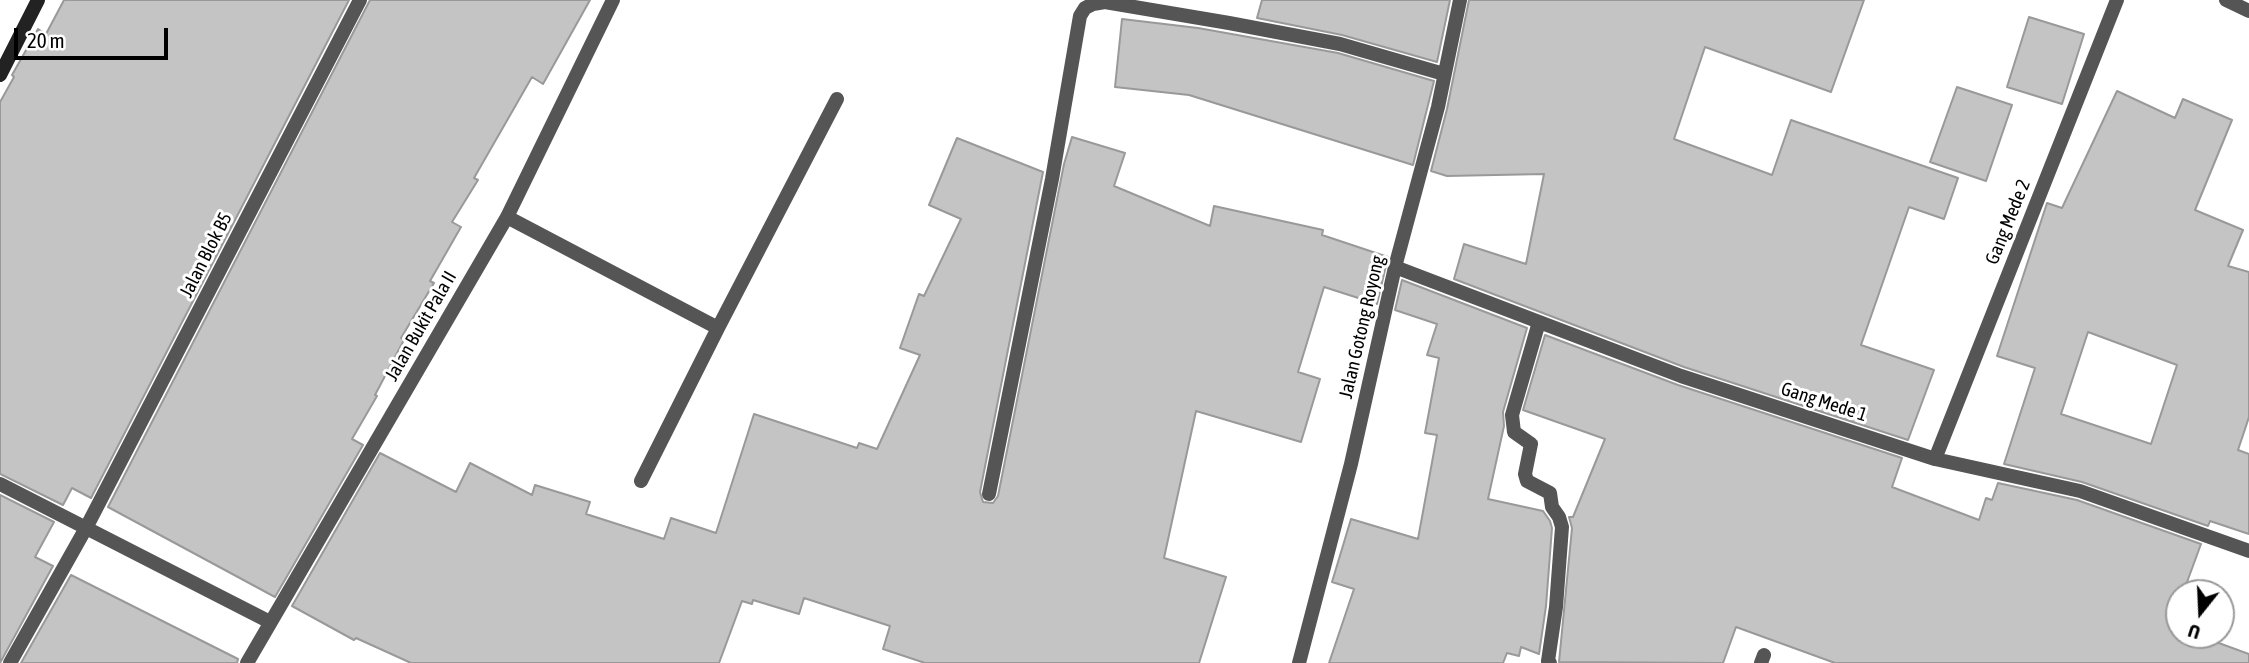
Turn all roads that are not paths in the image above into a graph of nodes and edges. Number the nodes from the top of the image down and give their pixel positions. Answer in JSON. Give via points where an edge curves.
{"nodes":[{"id":1,"x":38,"y":0,"type":"edge"},
{"id":2,"x":360,"y":0,"type":"edge"},
{"id":3,"x":612,"y":0,"type":"edge"},
{"id":4,"x":1460,"y":0,"type":"edge"},
{"id":5,"x":2117,"y":0,"type":"edge"},
{"id":6,"x":2226,"y":0,"type":"edge"},
{"id":7,"x":2249,"y":11,"type":"edge"},
{"id":8,"x":1444,"y":74,"type":"junction"},
{"id":9,"x":0,"y":75,"type":"edge"},
{"id":10,"x":837,"y":99,"type":"dead end"},
{"id":11,"x":507,"y":217,"type":"junction"},
{"id":12,"x":1395,"y":267,"type":"junction"},
{"id":13,"x":1539,"y":322,"type":"junction"},
{"id":14,"x":718,"y":328,"type":"junction"},
{"id":15,"x":1935,"y":459,"type":"junction"},
{"id":16,"x":641,"y":481,"type":"dead end"},
{"id":17,"x":0,"y":484,"type":"edge"},
{"id":18,"x":989,"y":494,"type":"dead end"},
{"id":19,"x":86,"y":528,"type":"junction"},
{"id":20,"x":2249,"y":551,"type":"edge"},
{"id":21,"x":270,"y":622,"type":"junction"},
{"id":22,"x":10,"y":663,"type":"edge"},
{"id":23,"x":247,"y":663,"type":"edge"},
{"id":24,"x":1299,"y":663,"type":"edge"},
{"id":25,"x":1549,"y":663,"type":"edge"}],
"edges":[{"from":1,"to":9,"type":"street"},
{"from":2,"to":19,"type":"street","name":"Jalan Blok B5"},
{"from":3,"to":11,"type":"street","name":"Jalan Bukit Pala II"},
{"from":4,"to":8,"type":"street","name":"Jalan Gotong Royong"},
{"from":5,"to":15,"type":"street","name":"Gang Mede 2"},
{"from":6,"to":7,"type":"street"},
{"from":8,"to":12,"type":"street","name":"Jalan Gotong Royong"},
{"from":8,"to":18,"type":"street","via":[[1340,44],[1229,23],[1105,2],[1085,8]]},
{"from":10,"to":14,"type":"street"},
{"from":11,"to":14,"type":"street"},
{"from":11,"to":21,"type":"street","name":"Jalan Bukit Pala II"},
{"from":12,"to":13,"type":"street","name":"Gang Mede 1"},
{"from":12,"to":24,"type":"street","name":"Jalan Gotong Royong","via":[[1351,464]]},
{"from":13,"to":15,"type":"street","name":"Gang Mede 1","via":[[1681,376]]},
{"from":13,"to":25,"type":"street","via":[[1512,415],[1514,432],[1531,444],[1527,481],[1550,493],[1562,527]]},
{"from":14,"to":16,"type":"street"},
{"from":15,"to":20,"type":"street","name":"Gang Mede 1","via":[[2080,491]]},
{"from":17,"to":19,"type":"street"},
{"from":19,"to":21,"type":"street"},
{"from":19,"to":22,"type":"street","name":"Jalan Blok B5"},
{"from":21,"to":23,"type":"street","name":"Jalan Bukit Pala II"}]}
